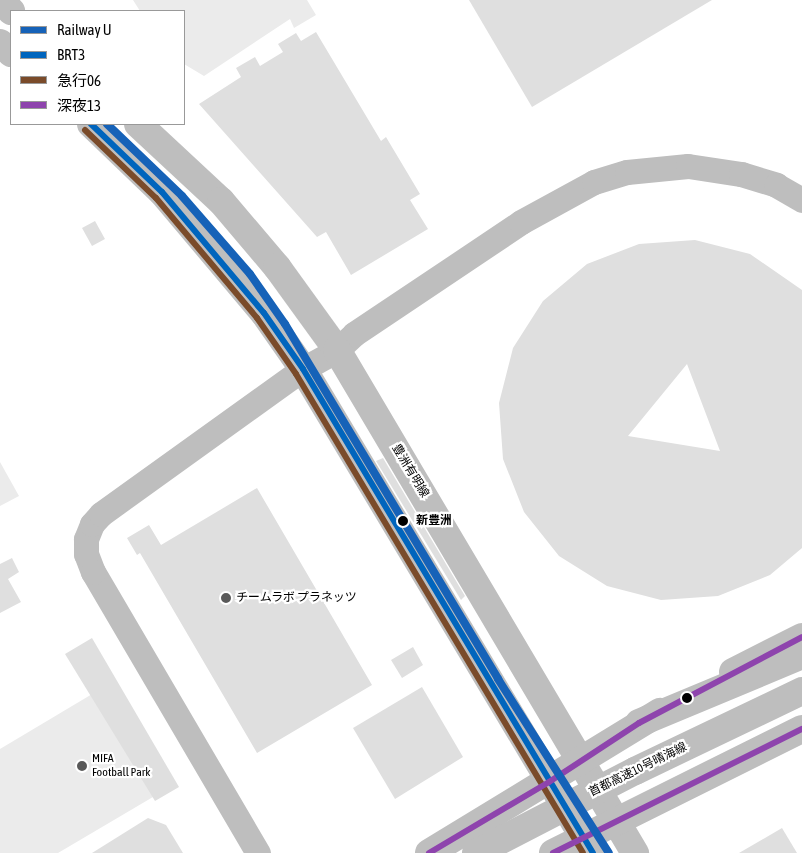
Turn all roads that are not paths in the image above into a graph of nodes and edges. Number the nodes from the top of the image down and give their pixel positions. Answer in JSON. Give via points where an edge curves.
{"nodes":[{"id":1,"x":0,"y":1,"type":"edge"},
{"id":2,"x":10,"y":10,"type":"edge"},
{"id":3,"x":0,"y":43,"type":"edge"},
{"id":4,"x":10,"y":52,"type":"edge"},
{"id":5,"x":92,"y":125,"type":"edge"},
{"id":6,"x":139,"y":125,"type":"edge"},
{"id":7,"x":802,"y":200,"type":"edge"},
{"id":8,"x":337,"y":350,"type":"junction"},
{"id":9,"x":303,"y":369,"type":"junction"},
{"id":10,"x":802,"y":637,"type":"edge"},
{"id":11,"x":802,"y":654,"type":"edge"},
{"id":12,"x":802,"y":691,"type":"edge"},
{"id":13,"x":802,"y":711,"type":"edge"},
{"id":14,"x":639,"y":723,"type":"junction"},
{"id":15,"x":802,"y":729,"type":"edge"},
{"id":16,"x":582,"y":760,"type":"junction"},
{"id":17,"x":549,"y":782,"type":"junction"},
{"id":18,"x":616,"y":821,"type":"junction"},
{"id":19,"x":588,"y":845,"type":"edge"},
{"id":20,"x":258,"y":853,"type":"edge"},
{"id":21,"x":428,"y":853,"type":"edge"},
{"id":22,"x":476,"y":853,"type":"edge"},
{"id":23,"x":513,"y":853,"type":"edge"},
{"id":24,"x":553,"y":853,"type":"edge"},
{"id":25,"x":635,"y":853,"type":"edge"}],
"edges":[{"from":1,"to":2,"type":"main road"},
{"from":3,"to":4,"type":"main road"},
{"from":5,"to":9,"type":"main road","via":[[162,192],[264,313]]},
{"from":6,"to":8,"type":"main road","name":"豊洲有明線","via":[[221,201],[277,267]]},
{"from":7,"to":8,"type":"street","via":[[776,185],[741,174],[688,166],[628,172],[594,182],[548,205],[507,231],[354,334]]},
{"from":8,"to":9,"type":"street"},
{"from":8,"to":16,"type":"main road","name":"豊洲有明線"},
{"from":9,"to":17,"type":"main road"},
{"from":9,"to":20,"type":"street","via":[[101,514],[92,524],[86,539],[86,554],[93,572]]},
{"from":10,"to":14,"type":"main road"},
{"from":11,"to":14,"type":"main road"},
{"from":12,"to":22,"type":"main road","name":"首都高速10号晴海線","via":[[635,771]]},
{"from":13,"to":23,"type":"main road","name":"首都高速10号晴海線"},
{"from":14,"to":16,"type":"main road"},
{"from":15,"to":18,"type":"main road"},
{"from":16,"to":17,"type":"main road"},
{"from":16,"to":18,"type":"main road","name":"豊洲有明線"},
{"from":17,"to":19,"type":"main road"},
{"from":17,"to":21,"type":"main road"},
{"from":18,"to":19,"type":"main road"},
{"from":18,"to":25,"type":"main road","name":"豊洲有明線"},
{"from":19,"to":24,"type":"main road"}]}
